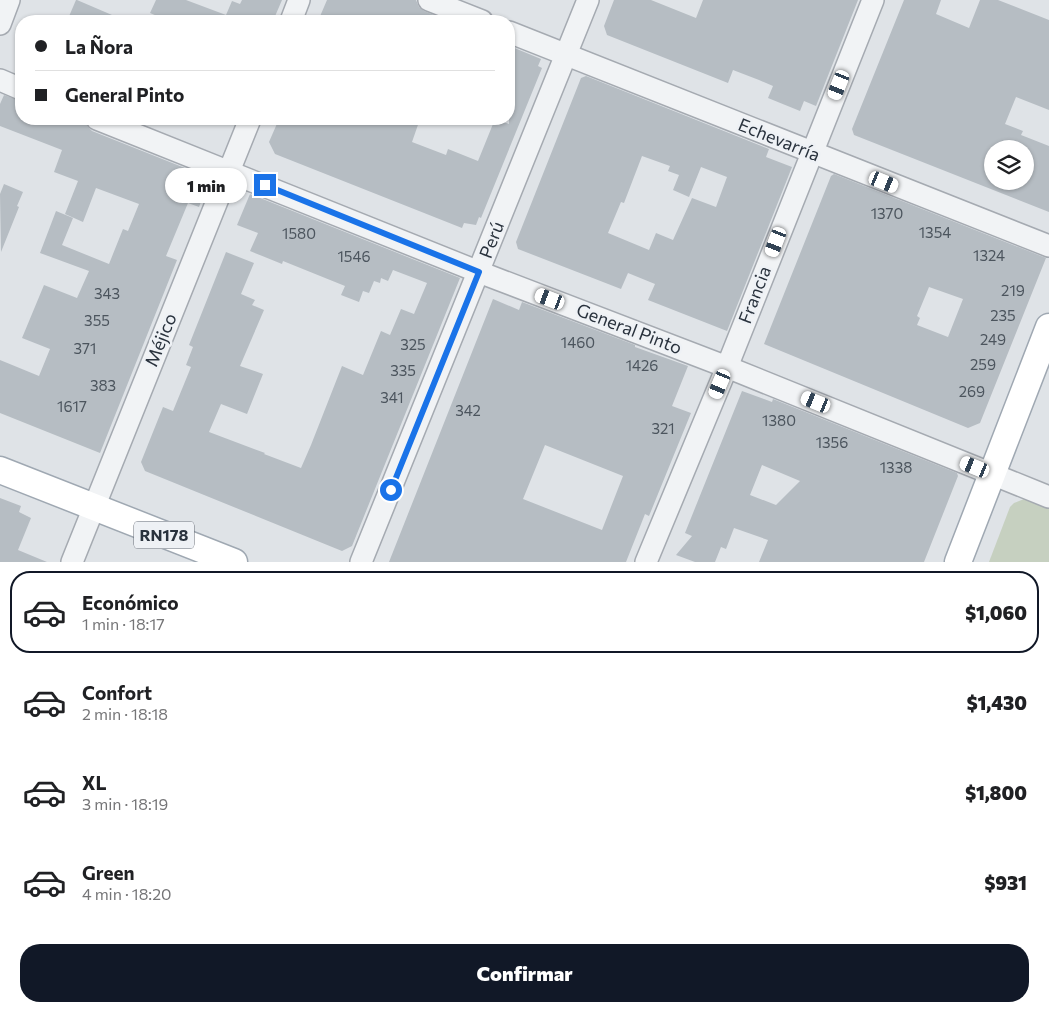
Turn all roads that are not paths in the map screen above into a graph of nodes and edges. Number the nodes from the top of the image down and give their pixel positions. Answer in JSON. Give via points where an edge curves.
{"nodes":[{"id":1,"x":9,"y":0,"type":"edge"},
{"id":2,"x":299,"y":0,"type":"edge"},
{"id":3,"x":429,"y":0,"type":"edge"},
{"id":4,"x":588,"y":0,"type":"edge"},
{"id":5,"x":873,"y":0,"type":"edge"},
{"id":6,"x":293,"y":15,"type":"edge"},
{"id":7,"x":467,"y":15,"type":"edge"},
{"id":8,"x":0,"y":24,"type":"edge"},
{"id":9,"x":515,"y":34,"type":"edge"},
{"id":10,"x":565,"y":55,"type":"junction"},
{"id":11,"x":0,"y":80,"type":"edge"},
{"id":12,"x":15,"y":86,"type":"edge"},
{"id":13,"x":112,"y":125,"type":"edge"},
{"id":14,"x":248,"y":125,"type":"edge"},
{"id":15,"x":811,"y":153,"type":"junction"},
{"id":16,"x":229,"y":171,"type":"junction"},
{"id":17,"x":1049,"y":246,"type":"edge"},
{"id":18,"x":479,"y":272,"type":"junction"},
{"id":19,"x":1049,"y":327,"type":"edge"},
{"id":20,"x":727,"y":367,"type":"junction"},
{"id":21,"x":0,"y":470,"type":"edge"},
{"id":22,"x":993,"y":474,"type":"junction"},
{"id":23,"x":1049,"y":497,"type":"edge"},
{"id":24,"x":94,"y":507,"type":"junction"},
{"id":25,"x":72,"y":562,"type":"edge"},
{"id":26,"x":234,"y":562,"type":"edge"},
{"id":27,"x":361,"y":562,"type":"edge"},
{"id":28,"x":646,"y":562,"type":"edge"},
{"id":29,"x":958,"y":562,"type":"edge"}],
"edges":[{"from":1,"to":8,"type":"street"},
{"from":2,"to":6,"type":"street"},
{"from":3,"to":7,"type":"street"},
{"from":4,"to":10,"type":"street","name":"Perú"},
{"from":5,"to":15,"type":"street","name":"Francia"},
{"from":9,"to":10,"type":"street","name":"Echevarría"},
{"from":10,"to":15,"type":"street","name":"Echevarría"},
{"from":10,"to":18,"type":"street","name":"Perú"},
{"from":11,"to":12,"type":"street"},
{"from":13,"to":16,"type":"street","name":"General Pinto"},
{"from":14,"to":16,"type":"street","name":"Méjico"},
{"from":15,"to":17,"type":"street","name":"Echevarría"},
{"from":15,"to":20,"type":"street","name":"Francia"},
{"from":16,"to":18,"type":"street","name":"General Pinto"},
{"from":16,"to":24,"type":"street","name":"Méjico"},
{"from":18,"to":20,"type":"street","name":"General Pinto"},
{"from":18,"to":27,"type":"street","name":"Perú"},
{"from":19,"to":22,"type":"main road"},
{"from":20,"to":22,"type":"street","name":"General Pinto"},
{"from":20,"to":28,"type":"street","name":"Francia"},
{"from":21,"to":24,"type":"main road","number":"RN178"},
{"from":22,"to":23,"type":"street","name":"General Pinto"},
{"from":22,"to":29,"type":"main road"},
{"from":24,"to":25,"type":"street","name":"Méjico"},
{"from":24,"to":26,"type":"main road","number":"RN178"}]}
